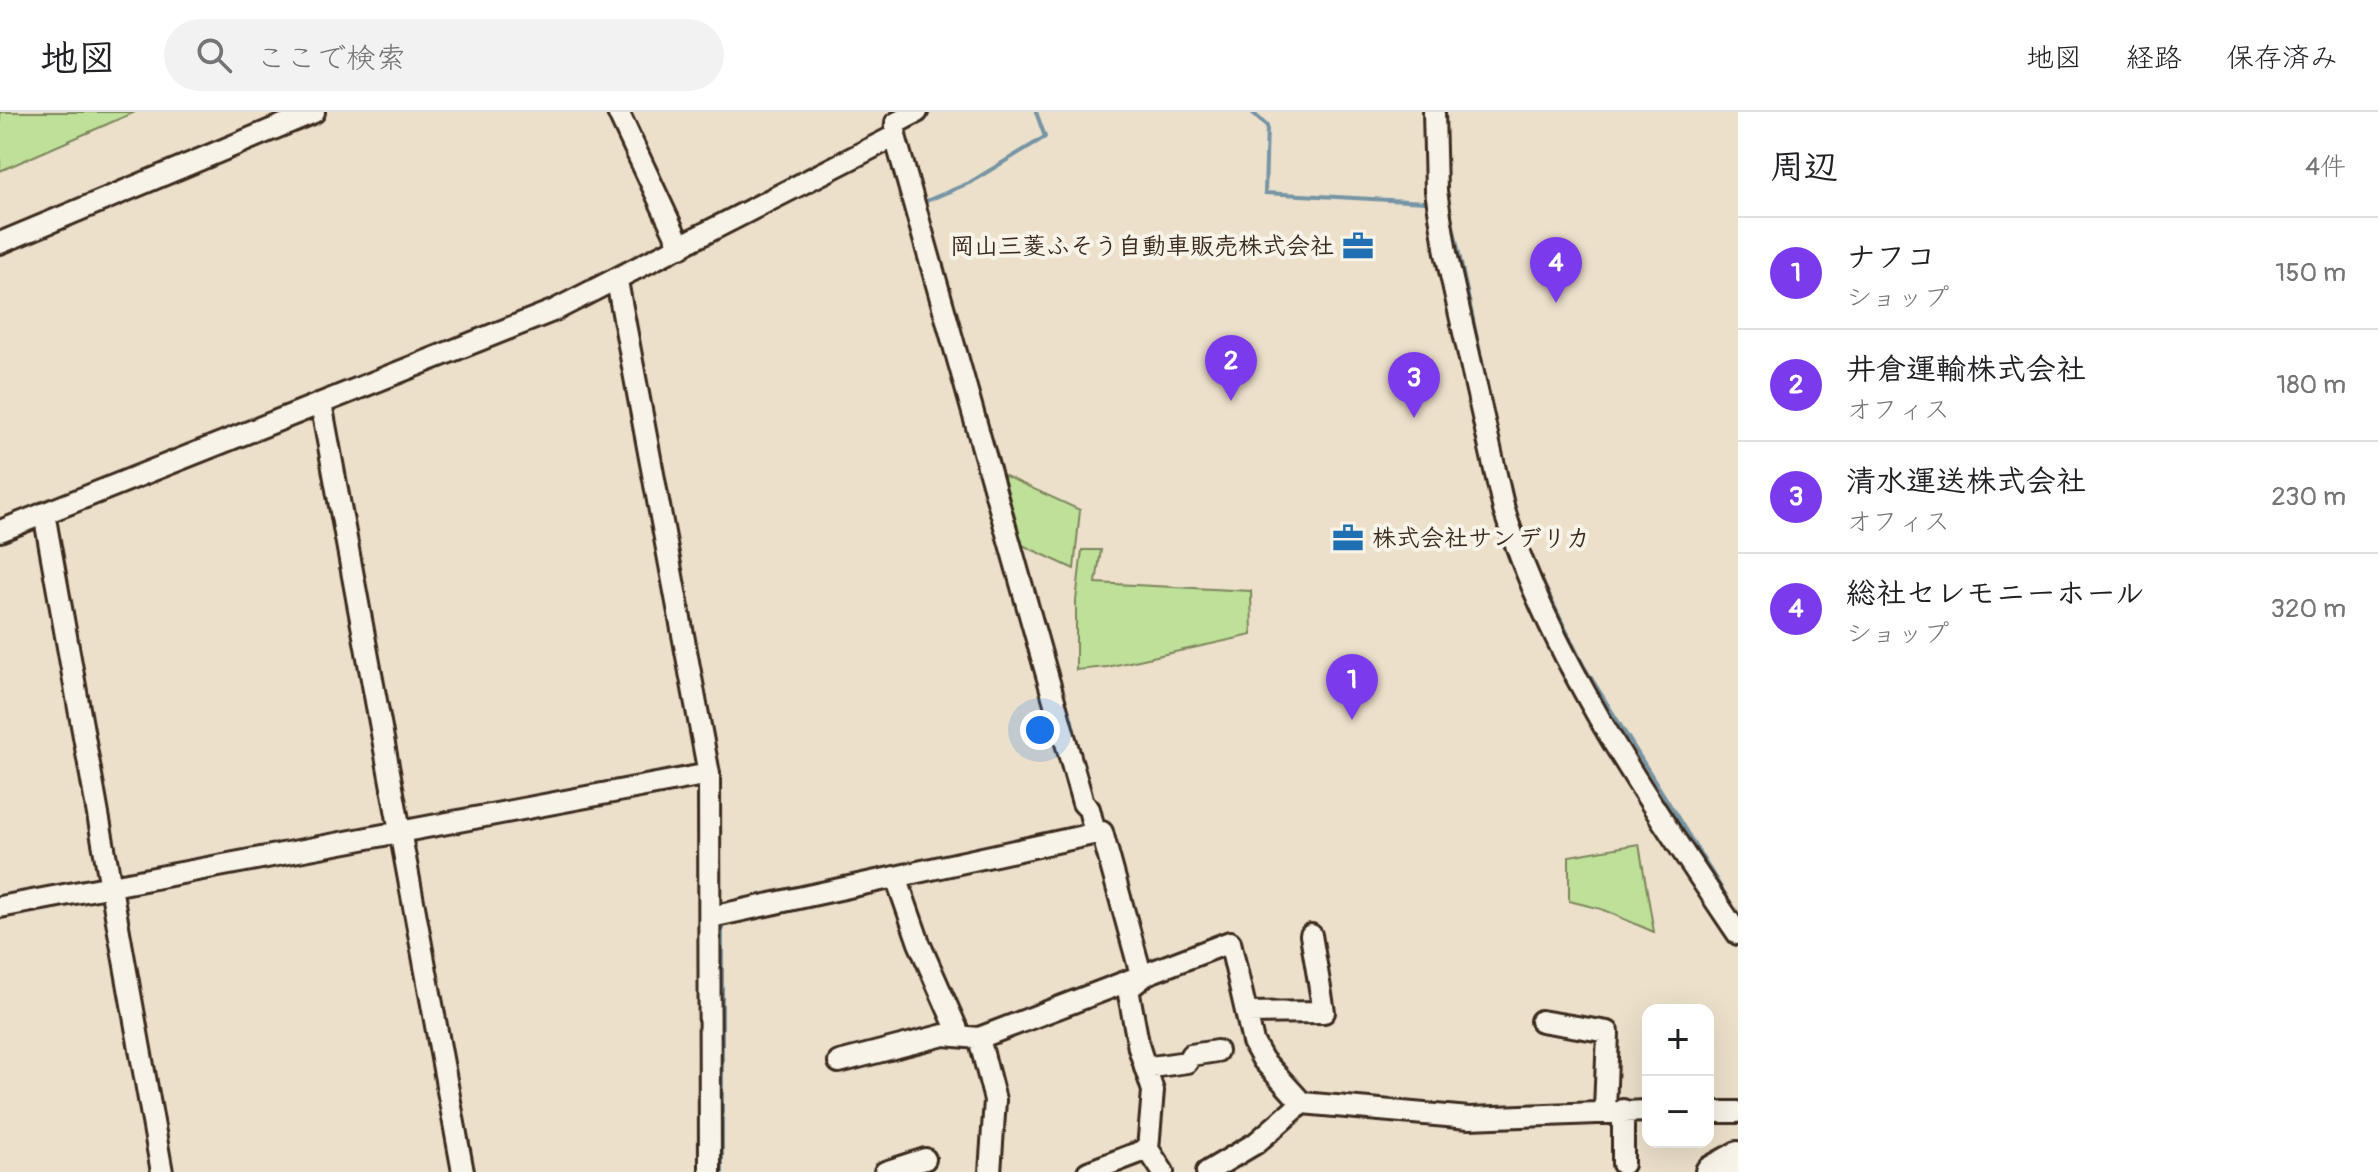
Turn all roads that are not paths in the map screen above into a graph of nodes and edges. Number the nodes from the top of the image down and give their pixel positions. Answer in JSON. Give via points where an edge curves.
{"nodes":[{"id":1,"x":314,"y":112,"type":"edge"},
{"id":2,"x":618,"y":112,"type":"edge"},
{"id":3,"x":917,"y":112,"type":"edge"},
{"id":4,"x":1434,"y":112,"type":"edge"},
{"id":5,"x":895,"y":136,"type":"junction"},
{"id":6,"x":0,"y":243,"type":"edge"},
{"id":7,"x":681,"y":247,"type":"junction"},
{"id":8,"x":617,"y":281,"type":"junction"},
{"id":9,"x":321,"y":403,"type":"junction"},
{"id":10,"x":44,"y":513,"type":"junction"},
{"id":11,"x":0,"y":531,"type":"edge"},
{"id":12,"x":709,"y":774,"type":"junction"},
{"id":13,"x":399,"y":832,"type":"junction"},
{"id":14,"x":1095,"y":833,"type":"junction"},
{"id":15,"x":897,"y":880,"type":"junction"},
{"id":16,"x":109,"y":888,"type":"junction"},
{"id":17,"x":0,"y":907,"type":"edge"},
{"id":18,"x":711,"y":917,"type":"junction"},
{"id":19,"x":1738,"y":934,"type":"edge"},
{"id":20,"x":1311,"y":935,"type":"dead end"},
{"id":21,"x":1142,"y":978,"type":"junction"},
{"id":22,"x":1247,"y":1013,"type":"junction"},
{"id":23,"x":1541,"y":1021,"type":"dead end"},
{"id":24,"x":970,"y":1037,"type":"junction"},
{"id":25,"x":1217,"y":1051,"type":"dead end"},
{"id":26,"x":839,"y":1062,"type":"dead end"},
{"id":27,"x":1145,"y":1068,"type":"junction"},
{"id":28,"x":1302,"y":1103,"type":"junction"},
{"id":29,"x":1614,"y":1110,"type":"junction"},
{"id":30,"x":1642,"y":1111,"type":"edge"},
{"id":31,"x":1714,"y":1112,"type":"edge"},
{"id":32,"x":1738,"y":1112,"type":"edge"},
{"id":33,"x":1148,"y":1149,"type":"junction"},
{"id":34,"x":1738,"y":1157,"type":"edge"},
{"id":35,"x":925,"y":1159,"type":"dead end"},
{"id":36,"x":1623,"y":1164,"type":"dead end"},
{"id":37,"x":895,"y":1170,"type":"edge"},
{"id":38,"x":162,"y":1172,"type":"edge"},
{"id":39,"x":463,"y":1172,"type":"edge"},
{"id":40,"x":710,"y":1172,"type":"edge"},
{"id":41,"x":990,"y":1172,"type":"edge"},
{"id":42,"x":1088,"y":1172,"type":"edge"},
{"id":43,"x":1163,"y":1172,"type":"edge"},
{"id":44,"x":1207,"y":1172,"type":"edge"},
{"id":45,"x":1711,"y":1172,"type":"edge"}],
"edges":[{"from":1,"to":6,"type":"street"},
{"from":2,"to":7,"type":"street"},
{"from":3,"to":5,"type":"street","via":[[896,123]]},
{"from":4,"to":19,"type":"street","via":[[1436,191],[1446,253],[1517,551],[1586,690]]},
{"from":5,"to":7,"type":"street"},
{"from":5,"to":14,"type":"street"},
{"from":7,"to":8,"type":"street"},
{"from":8,"to":9,"type":"street"},
{"from":8,"to":12,"type":"street"},
{"from":9,"to":10,"type":"street"},
{"from":9,"to":13,"type":"street"},
{"from":10,"to":11,"type":"street"},
{"from":10,"to":16,"type":"street"},
{"from":12,"to":13,"type":"street"},
{"from":12,"to":18,"type":"street"},
{"from":13,"to":16,"type":"street"},
{"from":13,"to":39,"type":"street"},
{"from":14,"to":15,"type":"street"},
{"from":14,"to":21,"type":"street","via":[[1102,832]]},
{"from":15,"to":18,"type":"street"},
{"from":15,"to":24,"type":"street","via":[[919,943]]},
{"from":16,"to":17,"type":"street"},
{"from":16,"to":38,"type":"street"},
{"from":18,"to":40,"type":"street"},
{"from":20,"to":22,"type":"street","via":[[1324,1012]]},
{"from":21,"to":22,"type":"street","via":[[1230,942]]},
{"from":21,"to":24,"type":"street"},
{"from":21,"to":27,"type":"street","via":[[1128,989]]},
{"from":22,"to":28,"type":"street","via":[[1263,1060]]},
{"from":23,"to":29,"type":"street","via":[[1608,1032]]},
{"from":24,"to":26,"type":"street","via":[[944,1035]]},
{"from":24,"to":41,"type":"street","via":[[995,1100]]},
{"from":25,"to":27,"type":"street"},
{"from":27,"to":33,"type":"street","via":[[1153,1091]]},
{"from":28,"to":29,"type":"street","via":[[1469,1118]]},
{"from":28,"to":44,"type":"street","via":[[1256,1143]]},
{"from":29,"to":30,"type":"street"},
{"from":29,"to":36,"type":"street"},
{"from":31,"to":32,"type":"street"},
{"from":33,"to":42,"type":"street"},
{"from":33,"to":43,"type":"street"},
{"from":34,"to":45,"type":"highway"},
{"from":35,"to":37,"type":"street"}]}
